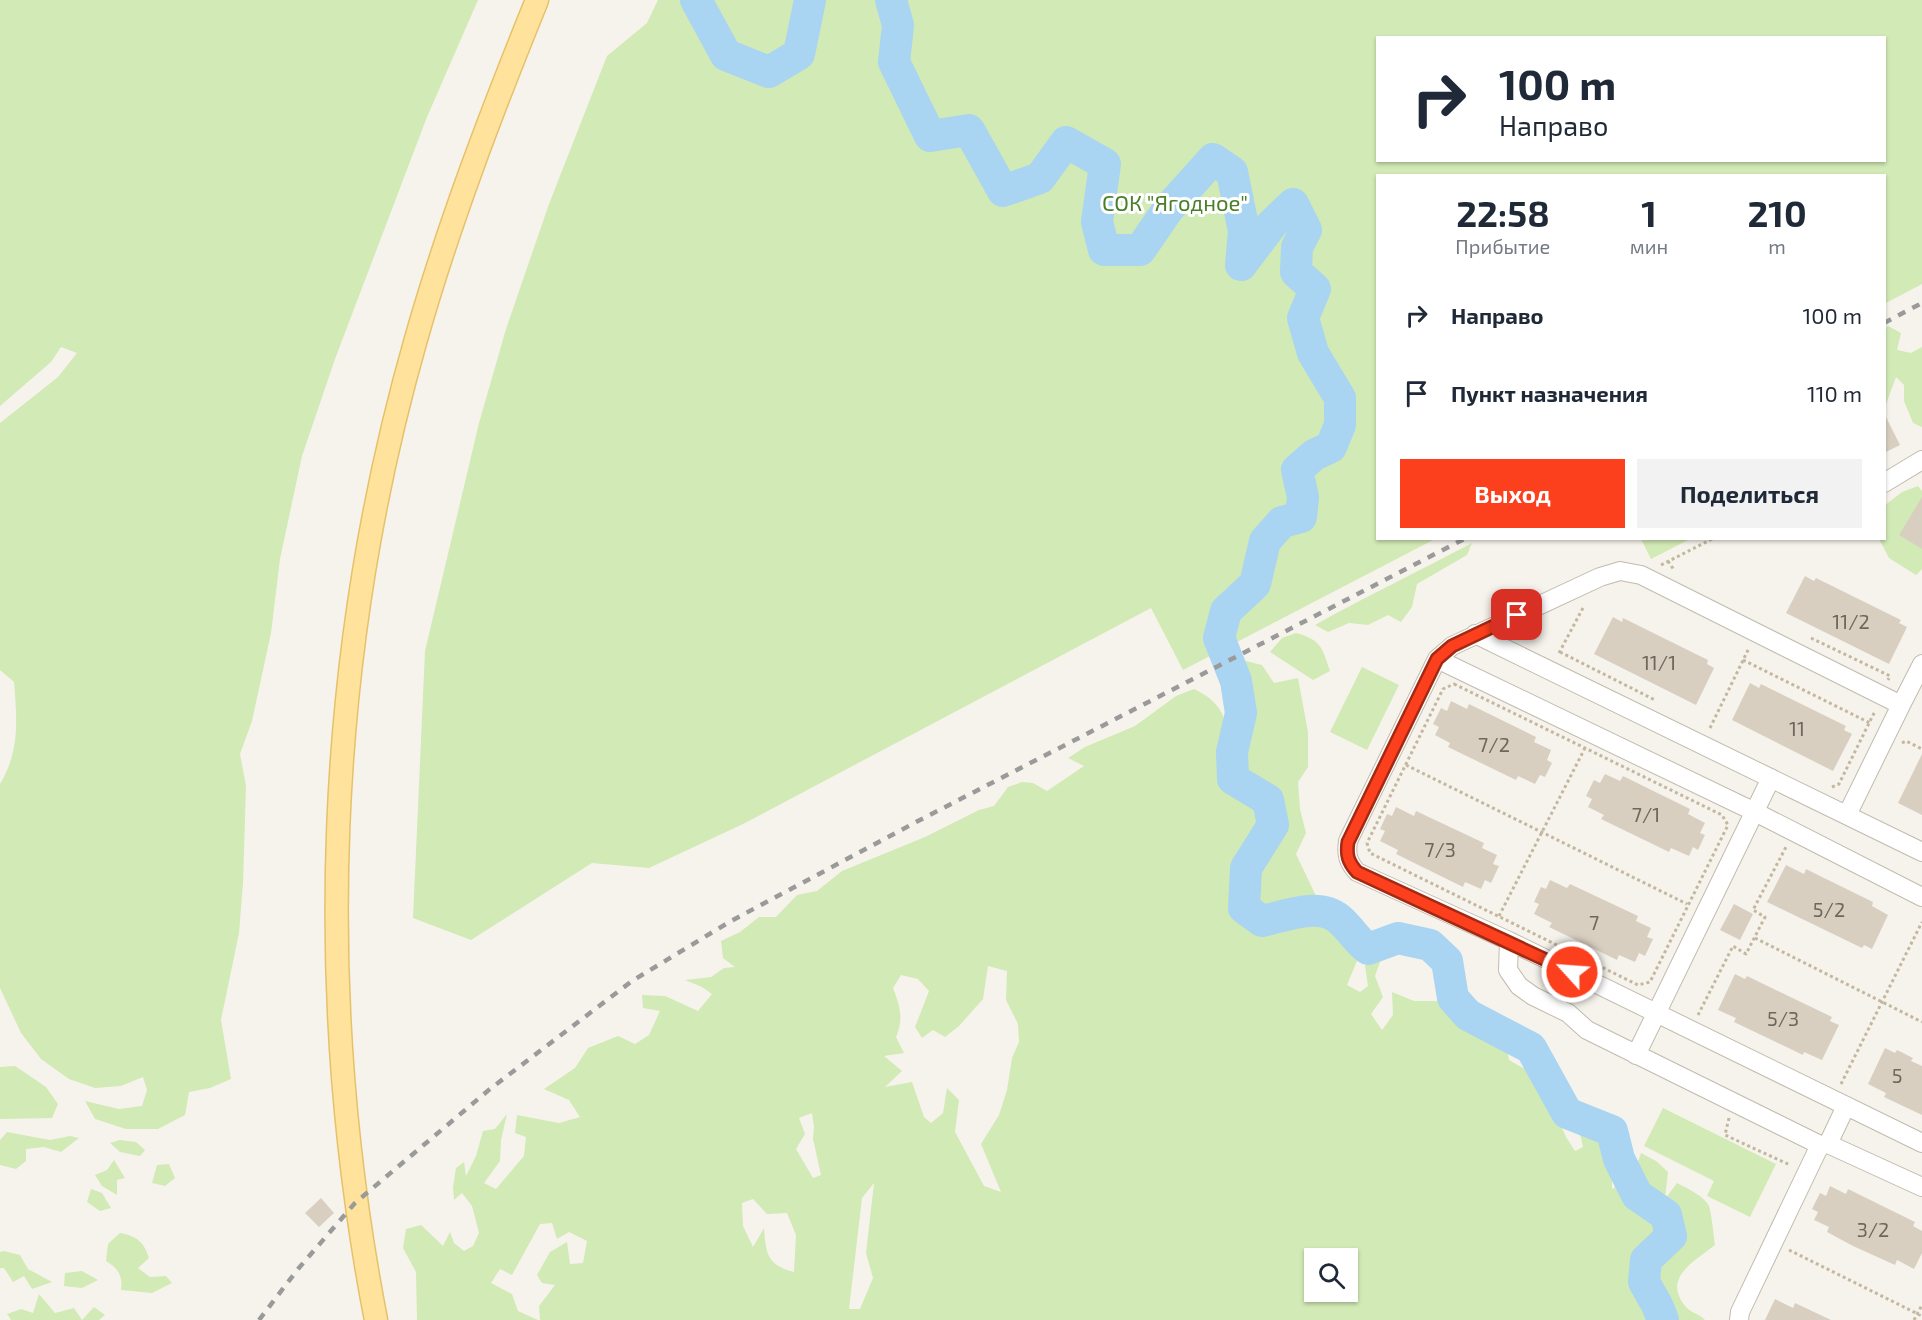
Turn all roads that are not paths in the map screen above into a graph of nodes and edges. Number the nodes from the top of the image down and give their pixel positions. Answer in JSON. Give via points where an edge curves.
{"nodes":[{"id":1,"x":537,"y":0,"type":"edge"},
{"id":2,"x":1922,"y":460,"type":"edge"},
{"id":3,"x":1886,"y":482,"type":"edge"},
{"id":4,"x":1475,"y":634,"type":"junction"},
{"id":5,"x":1437,"y":659,"type":"junction"},
{"id":6,"x":1922,"y":664,"type":"edge"},
{"id":7,"x":1902,"y":705,"type":"junction"},
{"id":8,"x":1771,"y":778,"type":"junction"},
{"id":9,"x":1755,"y":812,"type":"junction"},
{"id":10,"x":1847,"y":815,"type":"junction"},
{"id":11,"x":1922,"y":852,"type":"edge"},
{"id":12,"x":1922,"y":897,"type":"edge"},
{"id":13,"x":1509,"y":941,"type":"junction"},
{"id":14,"x":1656,"y":1013,"type":"junction"},
{"id":15,"x":1636,"y":1055,"type":"junction"},
{"id":16,"x":1840,"y":1103,"type":"junction"},
{"id":17,"x":1922,"y":1143,"type":"edge"},
{"id":18,"x":1824,"y":1144,"type":"junction"},
{"id":19,"x":1922,"y":1187,"type":"edge"},
{"id":20,"x":376,"y":1320,"type":"edge"},
{"id":21,"x":1739,"y":1320,"type":"edge"}],
"edges":[{"from":1,"to":20,"type":"main road","via":[[458,204],[416,339],[369,543],[354,639],[343,740],[336,966],[355,1203]]},
{"from":2,"to":3,"type":"lane"},
{"from":4,"to":5,"type":"lane"},
{"from":4,"to":7,"type":"lane","via":[[1620,571],[1641,575]]},
{"from":4,"to":8,"type":"lane"},
{"from":5,"to":9,"type":"lane","via":[[1589,741]]},
{"from":5,"to":13,"type":"lane","via":[[1397,761],[1348,842],[1346,853],[1357,872]]},
{"from":6,"to":7,"type":"lane"},
{"from":7,"to":10,"type":"lane","via":[[1894,738]]},
{"from":8,"to":9,"type":"lane"},
{"from":8,"to":10,"type":"lane"},
{"from":9,"to":12,"type":"lane"},
{"from":9,"to":14,"type":"lane"},
{"from":10,"to":11,"type":"lane"},
{"from":13,"to":14,"type":"lane"},
{"from":13,"to":15,"type":"lane","via":[[1508,970],[1519,986],[1568,1013],[1587,1030]]},
{"from":14,"to":15,"type":"lane"},
{"from":14,"to":16,"type":"lane"},
{"from":15,"to":18,"type":"lane"},
{"from":16,"to":17,"type":"lane"},
{"from":16,"to":18,"type":"lane"},
{"from":18,"to":19,"type":"lane"},
{"from":18,"to":21,"type":"lane"}]}
